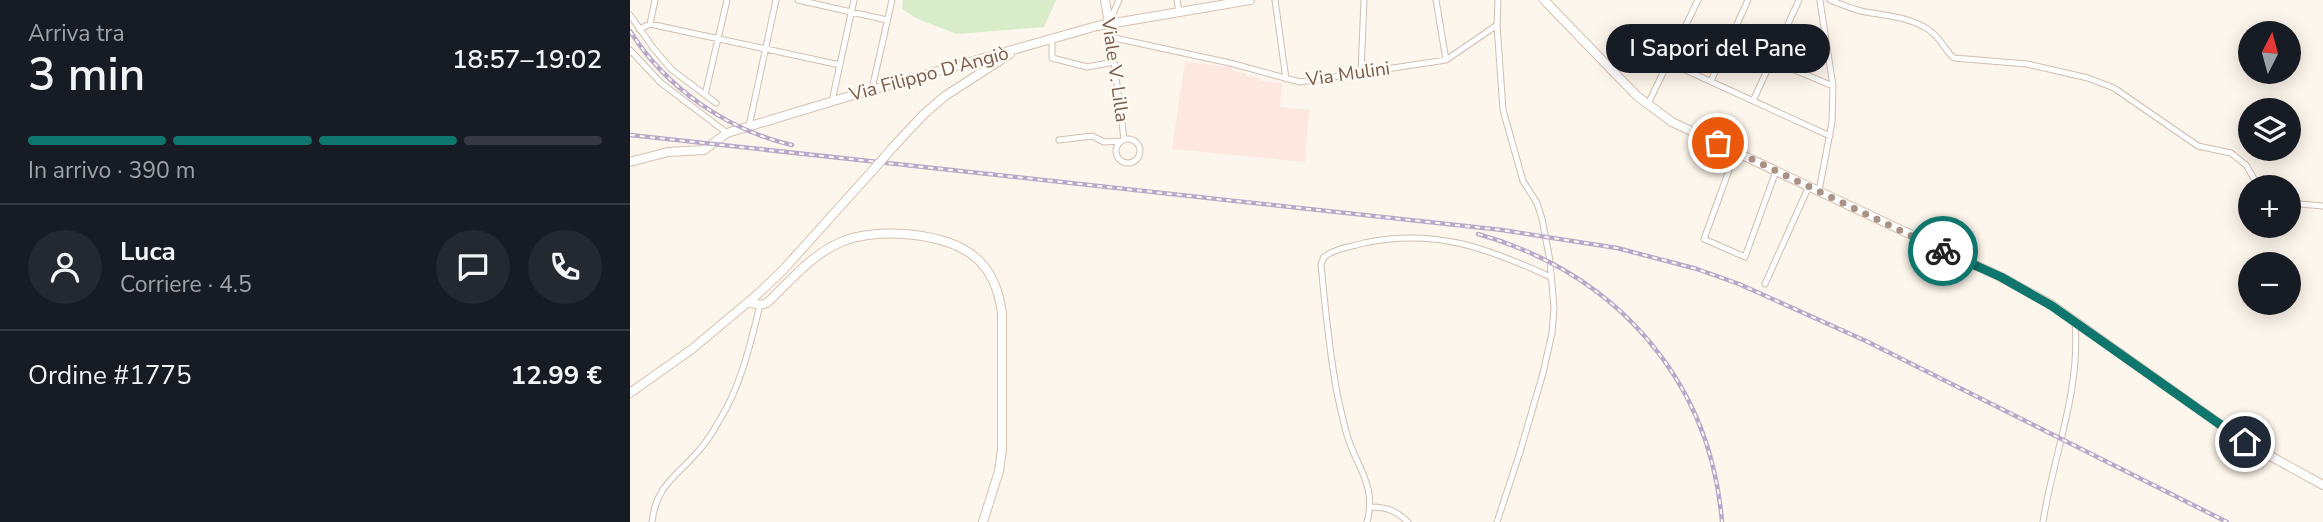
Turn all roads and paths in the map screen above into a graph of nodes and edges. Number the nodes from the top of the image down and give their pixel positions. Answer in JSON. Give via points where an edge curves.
{"nodes":[{"id":1,"x":655,"y":0,"type":"edge"},
{"id":2,"x":727,"y":0,"type":"edge"},
{"id":3,"x":775,"y":0,"type":"edge"},
{"id":4,"x":798,"y":0,"type":"edge"},
{"id":5,"x":854,"y":0,"type":"edge"},
{"id":6,"x":892,"y":0,"type":"edge"},
{"id":7,"x":1105,"y":0,"type":"edge"},
{"id":8,"x":1119,"y":0,"type":"edge"},
{"id":9,"x":1177,"y":0,"type":"edge"},
{"id":10,"x":1250,"y":0,"type":"edge"},
{"id":11,"x":1275,"y":0,"type":"edge"},
{"id":12,"x":1364,"y":0,"type":"edge"},
{"id":13,"x":1436,"y":0,"type":"edge"},
{"id":14,"x":1498,"y":0,"type":"edge"},
{"id":15,"x":1544,"y":0,"type":"edge"},
{"id":16,"x":1698,"y":0,"type":"edge"},
{"id":17,"x":1748,"y":0,"type":"edge"},
{"id":18,"x":1799,"y":0,"type":"edge"},
{"id":19,"x":1823,"y":0,"type":"edge"},
{"id":20,"x":809,"y":1,"type":"edge"},
{"id":21,"x":1179,"y":11,"type":"junction"},
{"id":22,"x":852,"y":12,"type":"junction"},
{"id":23,"x":630,"y":15,"type":"edge"},
{"id":24,"x":887,"y":20,"type":"junction"},
{"id":25,"x":1109,"y":23,"type":"junction"},
{"id":26,"x":650,"y":24,"type":"junction"},
{"id":27,"x":1497,"y":25,"type":"junction"},
{"id":28,"x":639,"y":29,"type":"junction"},
{"id":29,"x":1110,"y":37,"type":"junction"},
{"id":30,"x":717,"y":39,"type":"junction"},
{"id":31,"x":1052,"y":40,"type":"junction"},
{"id":32,"x":630,"y":50,"type":"edge"},
{"id":33,"x":765,"y":50,"type":"junction"},
{"id":34,"x":1014,"y":51,"type":"junction"},
{"id":35,"x":1446,"y":60,"type":"junction"},
{"id":36,"x":1771,"y":60,"type":"junction"},
{"id":37,"x":1114,"y":62,"type":"junction"},
{"id":38,"x":1668,"y":62,"type":"junction"},
{"id":39,"x":840,"y":65,"type":"junction"},
{"id":40,"x":1361,"y":73,"type":"junction"},
{"id":41,"x":1286,"y":79,"type":"junction"},
{"id":42,"x":1711,"y":81,"type":"junction"},
{"id":43,"x":1833,"y":86,"type":"junction"},
{"id":44,"x":872,"y":89,"type":"junction"},
{"id":45,"x":705,"y":95,"type":"junction"},
{"id":46,"x":832,"y":101,"type":"junction"},
{"id":47,"x":1753,"y":101,"type":"junction"},
{"id":48,"x":716,"y":103,"type":"dead end"},
{"id":49,"x":1647,"y":104,"type":"junction"},
{"id":50,"x":749,"y":127,"type":"junction"},
{"id":51,"x":727,"y":133,"type":"junction"},
{"id":52,"x":1830,"y":136,"type":"junction"},
{"id":53,"x":1059,"y":140,"type":"dead end"},
{"id":54,"x":1123,"y":140,"type":"junction"},
{"id":55,"x":1737,"y":151,"type":"junction"},
{"id":56,"x":630,"y":162,"type":"edge"},
{"id":57,"x":1776,"y":171,"type":"junction"},
{"id":58,"x":2252,"y":175,"type":"edge"},
{"id":59,"x":1809,"y":186,"type":"junction"},
{"id":60,"x":1819,"y":191,"type":"junction"},
{"id":61,"x":2301,"y":204,"type":"edge"},
{"id":62,"x":2323,"y":206,"type":"edge"},
{"id":63,"x":1551,"y":277,"type":"junction"},
{"id":64,"x":1765,"y":284,"type":"dead end"},
{"id":65,"x":748,"y":302,"type":"junction"},
{"id":66,"x":760,"y":305,"type":"junction"},
{"id":67,"x":2075,"y":322,"type":"junction"},
{"id":68,"x":630,"y":393,"type":"edge"},
{"id":69,"x":2323,"y":485,"type":"edge"},
{"id":70,"x":1371,"y":507,"type":"junction"},
{"id":71,"x":652,"y":522,"type":"edge"},
{"id":72,"x":983,"y":522,"type":"edge"},
{"id":73,"x":1367,"y":522,"type":"edge"},
{"id":74,"x":1408,"y":522,"type":"edge"},
{"id":75,"x":1497,"y":522,"type":"edge"},
{"id":76,"x":2043,"y":522,"type":"edge"}],
"edges":[{"from":1,"to":26,"type":"street"},
{"from":2,"to":30,"type":"street"},
{"from":3,"to":33,"type":"street"},
{"from":4,"to":20,"type":"street"},
{"from":5,"to":22,"type":"street"},
{"from":6,"to":24,"type":"street"},
{"from":7,"to":25,"type":"main road","name":"Viale V. Lilla"},
{"from":8,"to":25,"type":"street"},
{"from":9,"to":21,"type":"street"},
{"from":10,"to":21,"type":"main road","name":"Via Filippo D'Angiò"},
{"from":11,"to":41,"type":"street"},
{"from":12,"to":40,"type":"street"},
{"from":13,"to":35,"type":"street"},
{"from":14,"to":27,"type":"street"},
{"from":15,"to":49,"type":"main road"},
{"from":16,"to":38,"type":"street"},
{"from":17,"to":42,"type":"street"},
{"from":18,"to":36,"type":"street"},
{"from":19,"to":43,"type":"street"},
{"from":19,"to":58,"type":"street","via":[[1915,22],[1944,42],[1954,58],[2027,64],[2114,88],[2198,146],[2231,153]]},
{"from":20,"to":22,"type":"street"},
{"from":21,"to":25,"type":"main road","name":"Via Filippo D'Angiò"},
{"from":22,"to":24,"type":"street"},
{"from":22,"to":39,"type":"street"},
{"from":23,"to":28,"type":"street"},
{"from":24,"to":44,"type":"street"},
{"from":25,"to":29,"type":"street","name":"Viale V. Lilla"},
{"from":25,"to":31,"type":"main road","name":"Via Filippo D'Angiò"},
{"from":26,"to":28,"type":"street"},
{"from":26,"to":30,"type":"street"},
{"from":27,"to":35,"type":"street","name":"Via Mulini"},
{"from":27,"to":63,"type":"street","via":[[1503,110],[1523,181],[1542,219]]},
{"from":28,"to":45,"type":"street","via":[[672,71]]},
{"from":29,"to":37,"type":"street","name":"Viale V. Lilla"},
{"from":29,"to":41,"type":"street","name":"Via Mulini"},
{"from":30,"to":33,"type":"street"},
{"from":30,"to":45,"type":"street"},
{"from":31,"to":34,"type":"main road","name":"Via Filippo D'Angiò"},
{"from":31,"to":37,"type":"street","via":[[1052,58],[1087,67]]},
{"from":32,"to":51,"type":"street","via":[[661,83]]},
{"from":33,"to":39,"type":"street"},
{"from":33,"to":50,"type":"street"},
{"from":34,"to":44,"type":"main road","name":"Via Filippo D'Angiò"},
{"from":34,"to":65,"type":"main road","bridge":true,"via":[[924,114],[783,270]]},
{"from":35,"to":40,"type":"street","name":"Via Mulini"},
{"from":36,"to":43,"type":"street"},
{"from":36,"to":47,"type":"street"},
{"from":37,"to":54,"type":"street","name":"Viale V. Lilla"},
{"from":38,"to":42,"type":"street"},
{"from":38,"to":49,"type":"street"},
{"from":39,"to":46,"type":"street"},
{"from":40,"to":41,"type":"street","name":"Via Mulini","via":[[1300,82]]},
{"from":42,"to":47,"type":"street"},
{"from":43,"to":52,"type":"street"},
{"from":44,"to":46,"type":"main road","name":"Via Filippo D'Angiò"},
{"from":45,"to":48,"type":"street"},
{"from":46,"to":50,"type":"main road","name":"Via Filippo D'Angiò"},
{"from":47,"to":52,"type":"street"},
{"from":49,"to":55,"type":"main road","via":[[1682,127]]},
{"from":50,"to":51,"type":"main road","name":"Via Filippo D'Angiò"},
{"from":51,"to":56,"type":"main road","name":"Via Filippo D'Angiò","via":[[704,150],[668,152]]},
{"from":52,"to":60,"type":"street"},
{"from":53,"to":54,"type":"street","via":[[1091,135],[1104,142]]},
{"from":54,"to":54,"type":"street","via":[[1115,151],[1125,163],[1132,162],[1138,157],[1138,145]]},
{"from":55,"to":57,"type":"main road"},
{"from":55,"to":57,"type":"street","via":[[1704,239],[1745,257]]},
{"from":57,"to":59,"type":"main road"},
{"from":59,"to":60,"type":"main road"},
{"from":59,"to":64,"type":"street"},
{"from":60,"to":67,"type":"main road","via":[[2001,277]]},
{"from":61,"to":62,"type":"street"},
{"from":63,"to":70,"type":"street","via":[[1460,243],[1412,237],[1342,248],[1324,257],[1322,276],[1338,394],[1348,436],[1370,490]]},
{"from":63,"to":75,"type":"street","via":[[1554,315],[1548,352]]},
{"from":65,"to":66,"type":"main road"},
{"from":65,"to":68,"type":"main road"},
{"from":66,"to":71,"type":"street","via":[[741,376],[721,419],[665,486],[654,504]]},
{"from":66,"to":72,"type":"main road","via":[[811,260],[857,236],[878,233],[926,238],[975,257],[991,276],[1002,313],[1002,450]]},
{"from":67,"to":69,"type":"main road","via":[[2245,442]]},
{"from":67,"to":76,"type":"street","via":[[2077,344],[2063,439]]},
{"from":70,"to":73,"type":"street"},
{"from":70,"to":74,"type":"street","via":[[1396,511]]}]}
